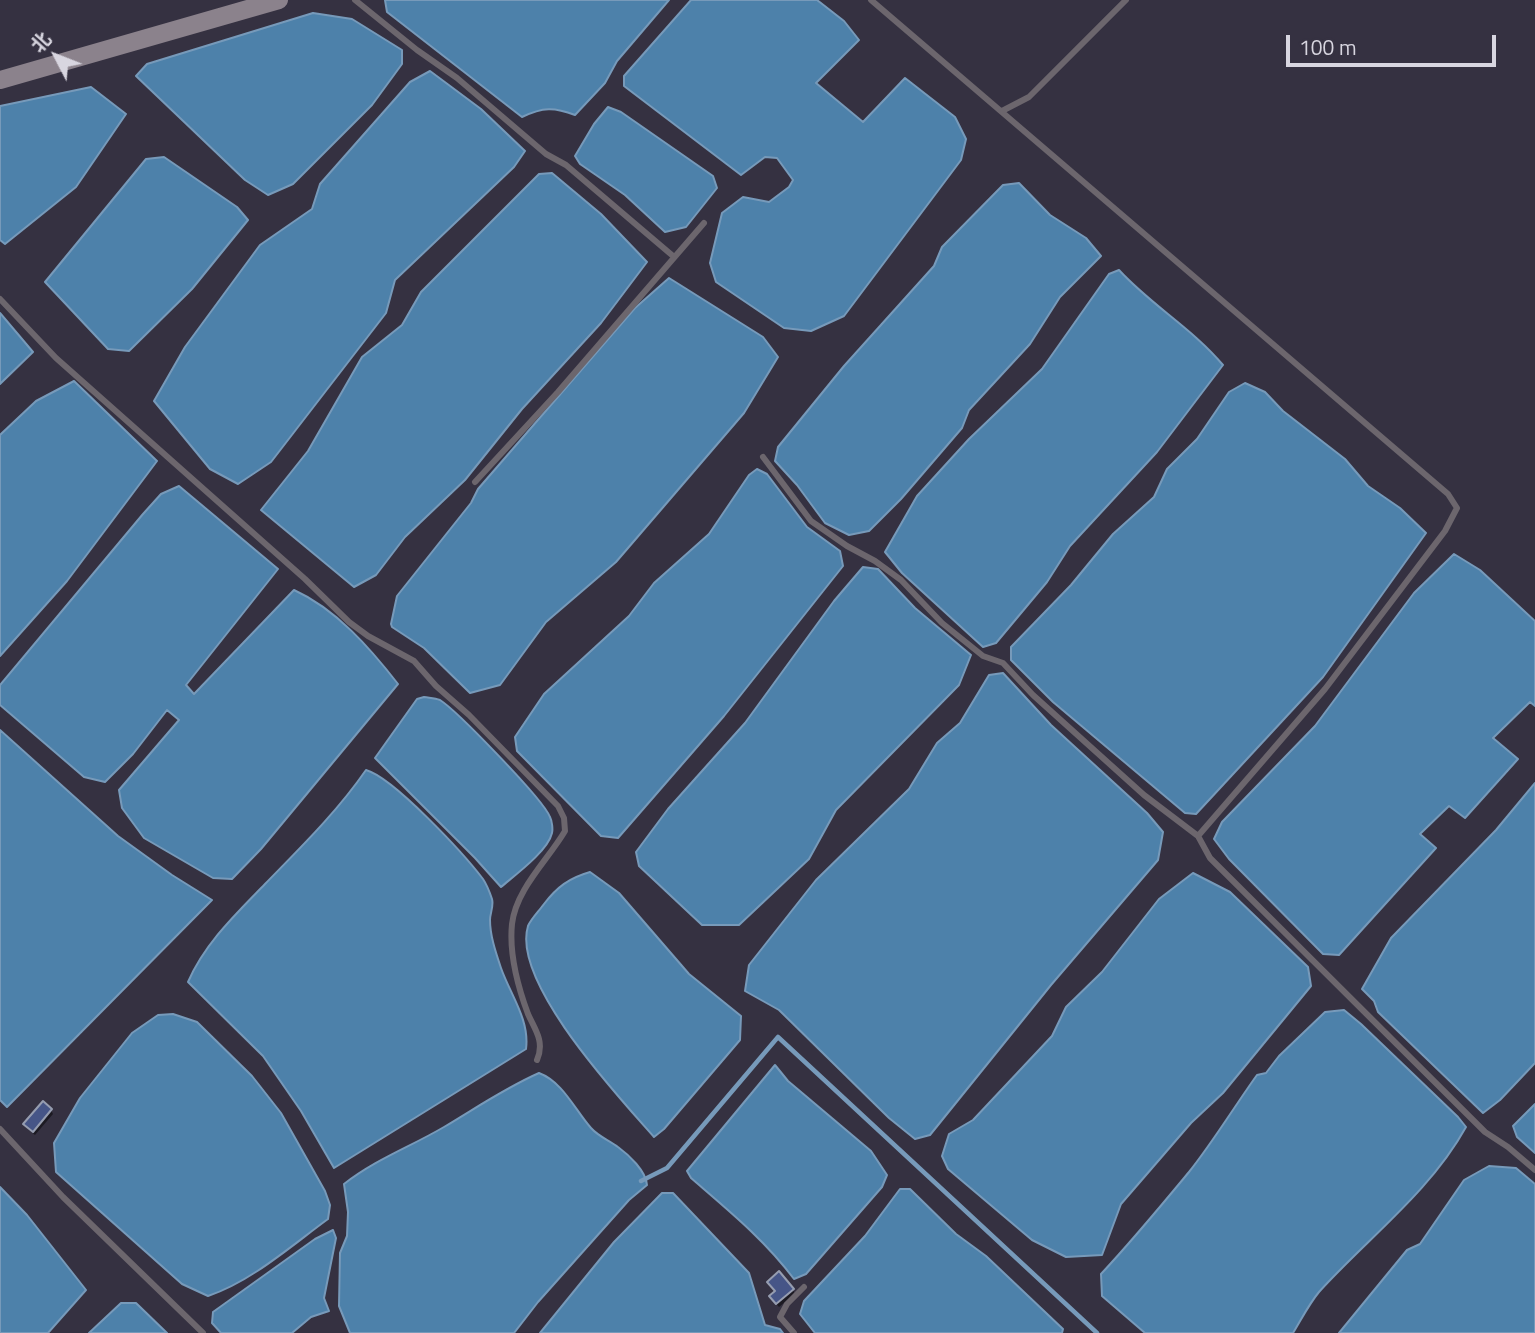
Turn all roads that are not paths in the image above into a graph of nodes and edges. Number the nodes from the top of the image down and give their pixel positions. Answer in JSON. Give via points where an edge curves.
{"nodes":[{"id":1,"x":279,"y":0,"type":"edge"},
{"id":2,"x":355,"y":0,"type":"edge"},
{"id":3,"x":871,"y":0,"type":"edge"},
{"id":4,"x":1126,"y":0,"type":"edge"},
{"id":5,"x":0,"y":80,"type":"edge"},
{"id":6,"x":1002,"y":111,"type":"junction"},
{"id":7,"x":704,"y":223,"type":"dead end"},
{"id":8,"x":673,"y":256,"type":"junction"},
{"id":9,"x":0,"y":299,"type":"edge"},
{"id":10,"x":763,"y":457,"type":"dead end"},
{"id":11,"x":475,"y":482,"type":"dead end"},
{"id":12,"x":1198,"y":836,"type":"junction"},
{"id":13,"x":537,"y":1060,"type":"dead end"},
{"id":14,"x":0,"y":1129,"type":"edge"},
{"id":15,"x":1535,"y":1170,"type":"edge"},
{"id":16,"x":804,"y":1287,"type":"dead end"},
{"id":17,"x":203,"y":1333,"type":"edge"},
{"id":18,"x":794,"y":1333,"type":"edge"}],
"edges":[{"from":1,"to":5,"type":"main road"},
{"from":2,"to":8,"type":"lane","via":[[546,154],[566,165]]},
{"from":3,"to":6,"type":"lane"},
{"from":4,"to":6,"type":"lane","via":[[1029,97]]},
{"from":6,"to":12,"type":"lane","via":[[1448,494],[1457,509],[1325,689]]},
{"from":7,"to":8,"type":"lane"},
{"from":8,"to":11,"type":"lane"},
{"from":9,"to":13,"type":"lane","via":[[56,358],[349,622],[414,661],[558,806],[565,831],[519,902],[513,921],[512,948],[527,1012],[539,1039]]},
{"from":10,"to":12,"type":"lane","via":[[811,521],[901,580],[942,623],[983,656],[1003,663],[1144,795]]},
{"from":12,"to":15,"type":"lane","via":[[1210,858],[1485,1132]]},
{"from":14,"to":17,"type":"lane"},
{"from":16,"to":18,"type":"lane","via":[[780,1317]]}]}
